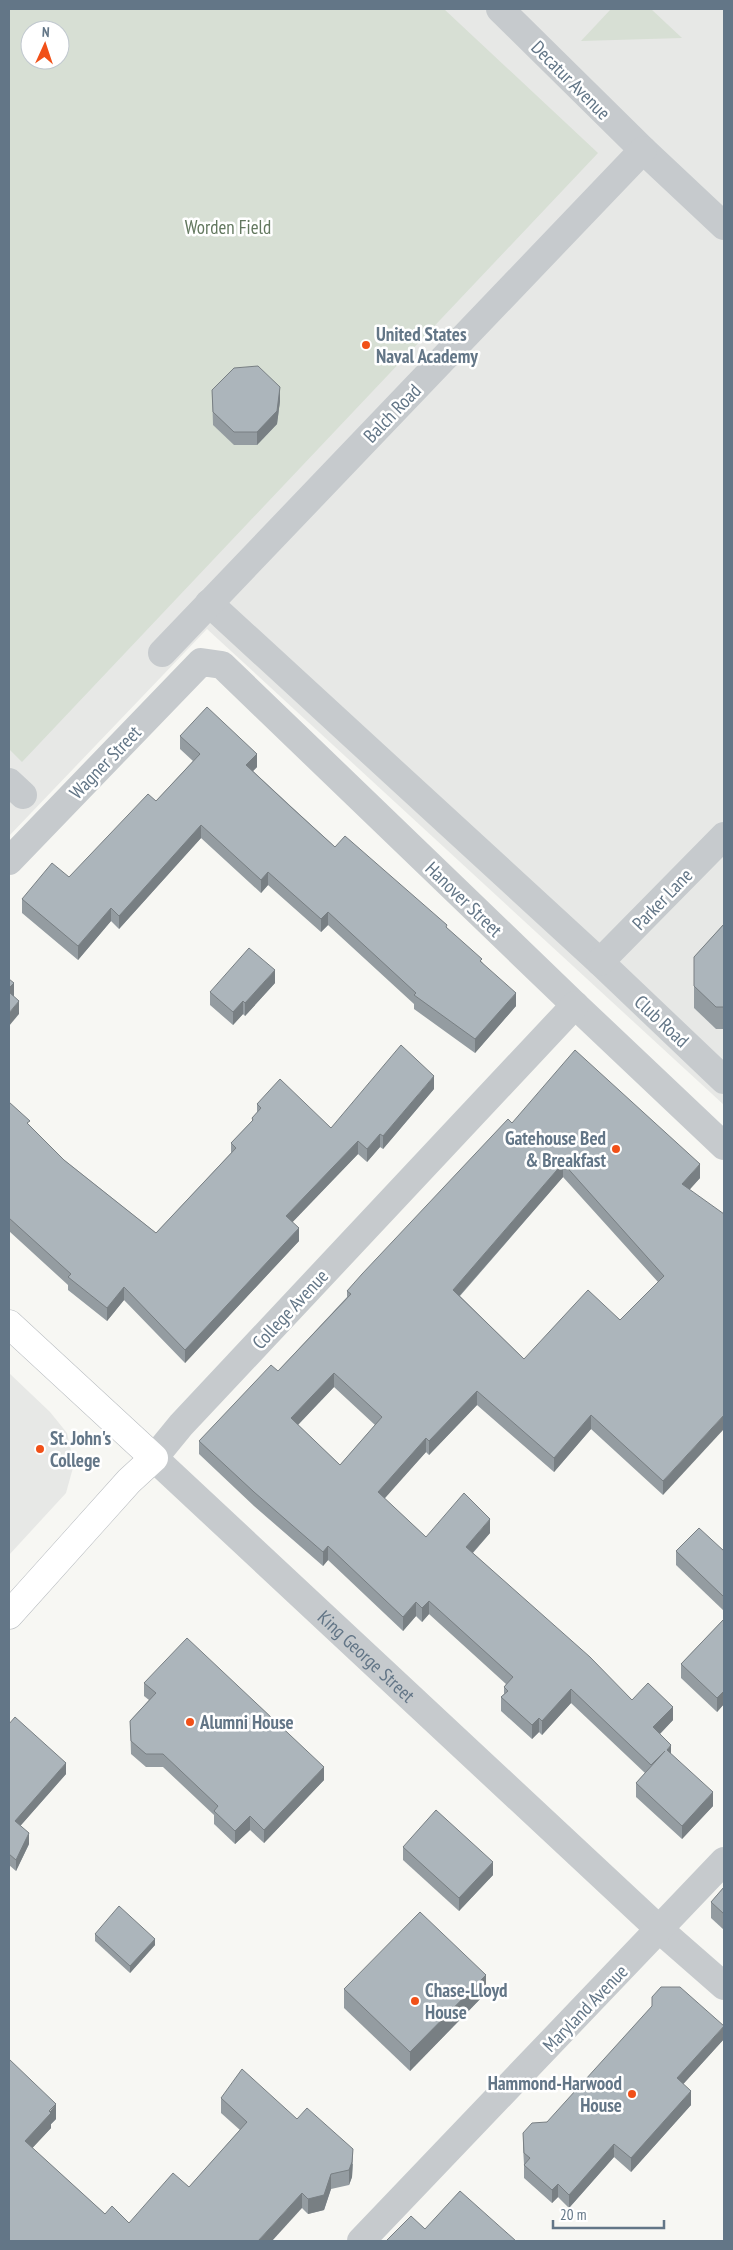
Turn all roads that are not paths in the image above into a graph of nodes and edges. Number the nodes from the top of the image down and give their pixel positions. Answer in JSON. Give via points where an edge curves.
{"nodes":[{"id":1,"x":500,"y":9,"type":"edge"},
{"id":2,"x":643,"y":150,"type":"junction"},
{"id":3,"x":724,"y":226,"type":"edge"},
{"id":4,"x":209,"y":603,"type":"junction"},
{"id":5,"x":162,"y":653,"type":"dead end"},
{"id":6,"x":200,"y":662,"type":"joint"},
{"id":7,"x":724,"y":836,"type":"edge"},
{"id":8,"x":9,"y":861,"type":"edge"},
{"id":9,"x":600,"y":962,"type":"junction"},
{"id":10,"x":575,"y":1005,"type":"junction"},
{"id":11,"x":724,"y":1080,"type":"edge"},
{"id":12,"x":724,"y":1146,"type":"edge"},
{"id":13,"x":9,"y":1324,"type":"edge"},
{"id":14,"x":154,"y":1458,"type":"junction"},
{"id":15,"x":9,"y":1615,"type":"edge"},
{"id":16,"x":724,"y":1861,"type":"edge"},
{"id":17,"x":660,"y":1930,"type":"junction"},
{"id":18,"x":724,"y":1986,"type":"edge"},
{"id":19,"x":361,"y":2241,"type":"edge"}],
"edges":[{"from":1,"to":2,"type":"street","name":"Decatur Avenue"},
{"from":2,"to":3,"type":"street","name":"Decatur Avenue"},
{"from":2,"to":4,"type":"street","name":"Balch Road"},
{"from":4,"to":5,"type":"street","name":"Balch Road"},
{"from":4,"to":9,"type":"street","name":"Club Road"},
{"from":6,"to":8,"type":"street","name":"Wagner Street"},
{"from":6,"to":10,"type":"street","name":"Hanover Street","via":[[222,665]]},
{"from":7,"to":9,"type":"street","name":"Parker Lane"},
{"from":9,"to":11,"type":"street","name":"Club Road"},
{"from":10,"to":12,"type":"street","name":"Hanover Street"},
{"from":10,"to":14,"type":"street","name":"College Avenue","via":[[181,1425]]},
{"from":13,"to":14,"type":"main road","name":"King George Street"},
{"from":14,"to":15,"type":"main road","name":"College Avenue","via":[[129,1481]]},
{"from":14,"to":17,"type":"street","name":"King George Street"},
{"from":16,"to":17,"type":"street","name":"Maryland Avenue"},
{"from":17,"to":18,"type":"street","name":"King George Street"},
{"from":17,"to":19,"type":"street","name":"Maryland Avenue"}]}
